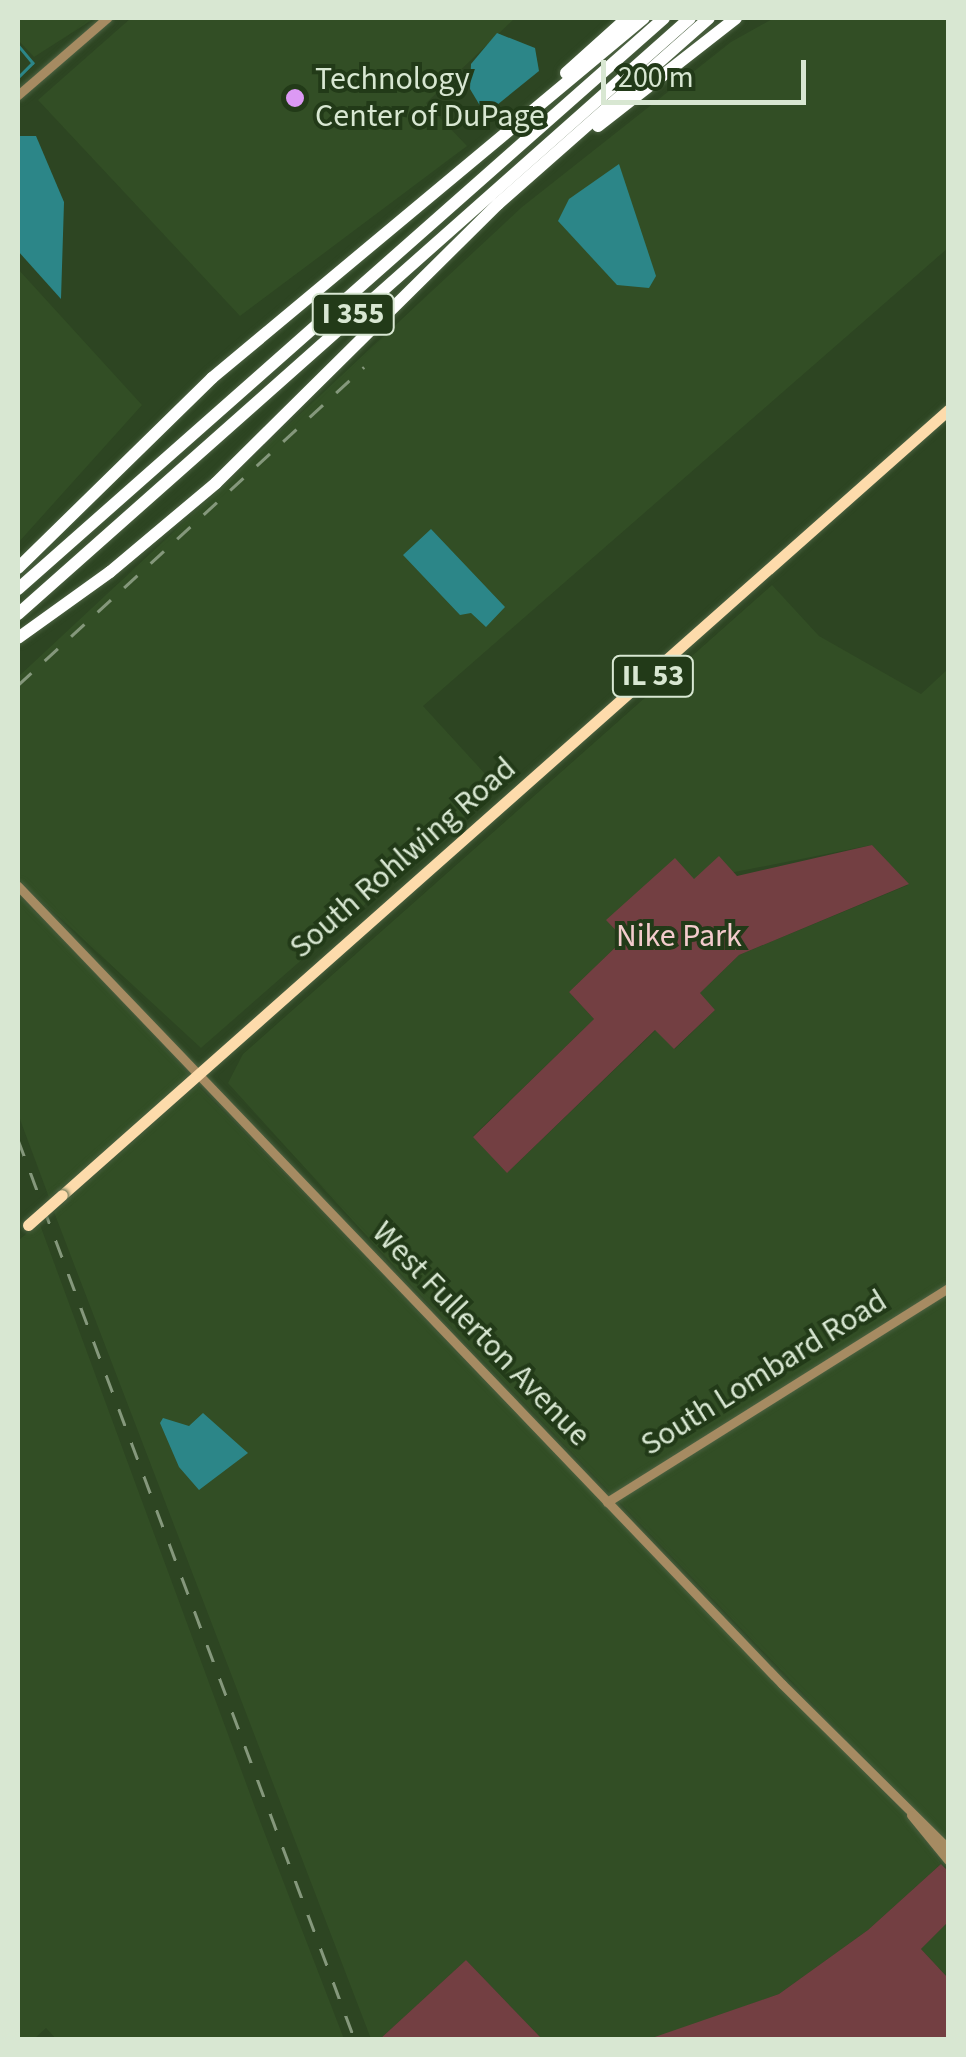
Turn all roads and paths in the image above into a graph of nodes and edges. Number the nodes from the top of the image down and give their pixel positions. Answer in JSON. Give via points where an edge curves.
{"nodes":[{"id":1,"x":107,"y":18,"type":"edge"},
{"id":2,"x":626,"y":18,"type":"edge"},
{"id":3,"x":644,"y":18,"type":"edge"},
{"id":4,"x":664,"y":18,"type":"edge"},
{"id":5,"x":690,"y":18,"type":"edge"},
{"id":6,"x":709,"y":18,"type":"edge"},
{"id":7,"x":736,"y":18,"type":"edge"},
{"id":8,"x":18,"y":95,"type":"edge"},
{"id":9,"x":488,"y":148,"type":"junction"},
{"id":10,"x":498,"y":204,"type":"junction"},
{"id":11,"x":946,"y":416,"type":"edge"},
{"id":12,"x":18,"y":568,"type":"edge"},
{"id":13,"x":18,"y":589,"type":"edge"},
{"id":14,"x":18,"y":614,"type":"edge"},
{"id":15,"x":18,"y":638,"type":"edge"},
{"id":16,"x":18,"y":886,"type":"edge"},
{"id":17,"x":197,"y":1077,"type":"junction"},
{"id":18,"x":23,"y":1230,"type":"edge"},
{"id":19,"x":948,"y":1288,"type":"edge"},
{"id":20,"x":607,"y":1502,"type":"junction"},
{"id":21,"x":911,"y":1815,"type":"junction"},
{"id":22,"x":948,"y":1848,"type":"edge"},
{"id":23,"x":948,"y":1860,"type":"edge"}],
"edges":[{"from":1,"to":8,"type":"street"},
{"from":2,"to":9,"type":"highway"},
{"from":3,"to":9,"type":"highway"},
{"from":4,"to":13,"type":"highway","number":"I 355"},
{"from":5,"to":14,"type":"highway","number":"I 355"},
{"from":6,"to":10,"type":"highway"},
{"from":7,"to":10,"type":"highway"},
{"from":9,"to":12,"type":"highway","via":[[212,378]]},
{"from":10,"to":15,"type":"highway","via":[[230,470],[110,572]]},
{"from":11,"to":17,"type":"main road","name":"South Rohlwing Road","number":"IL 53"},
{"from":16,"to":17,"type":"street","name":"West Fullerton Avenue"},
{"from":17,"to":18,"type":"main road","name":"South Rohlwing Road","number":"IL 53","bridge":true},
{"from":17,"to":20,"type":"street","name":"West Fullerton Avenue"},
{"from":19,"to":20,"type":"street","name":"South Lombard Road"},
{"from":20,"to":21,"type":"street","name":"West Fullerton Avenue"},
{"from":21,"to":22,"type":"street","name":"West Fullerton Avenue"},
{"from":21,"to":23,"type":"street","name":"West Fullerton Avenue"}]}
